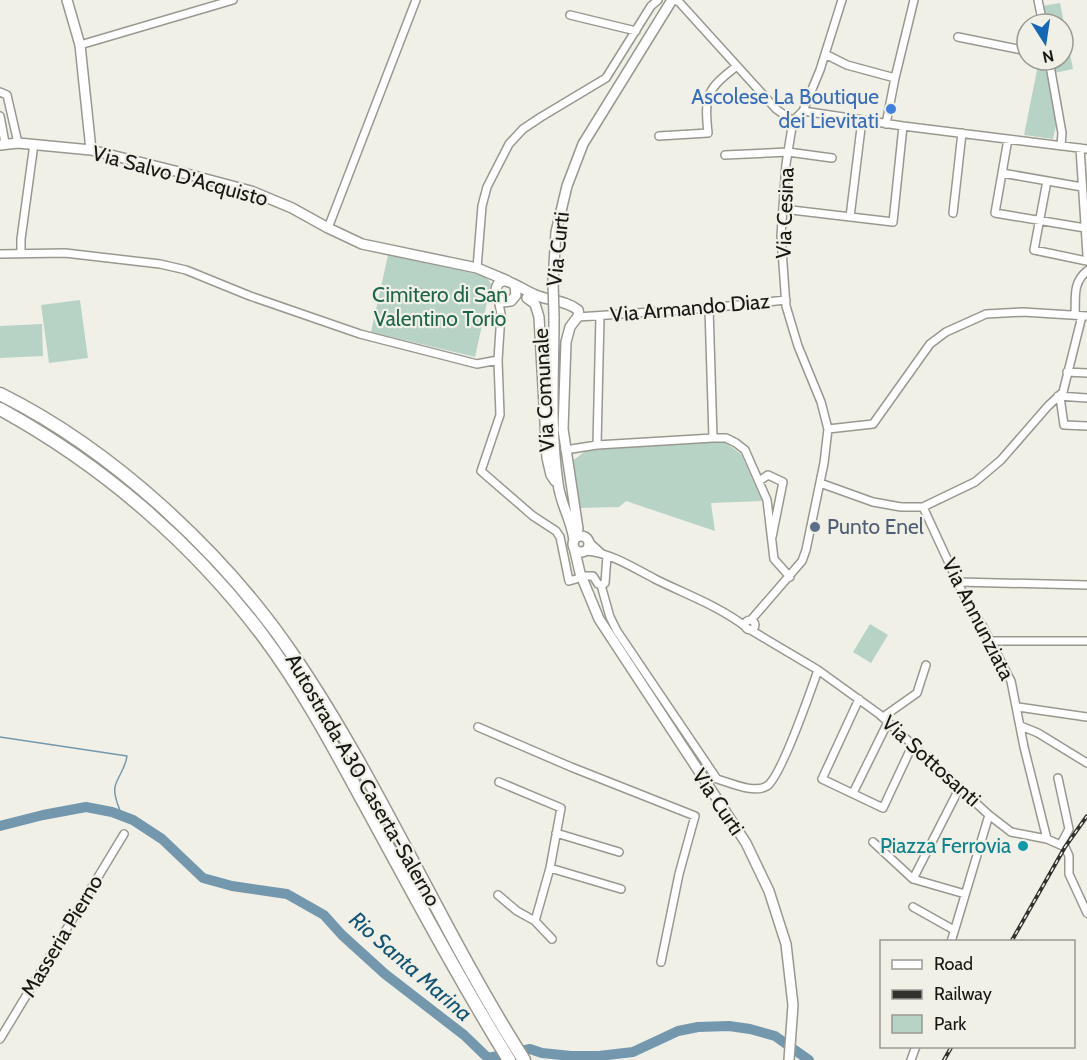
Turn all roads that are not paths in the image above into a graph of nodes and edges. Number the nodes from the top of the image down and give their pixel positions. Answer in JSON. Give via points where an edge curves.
{"nodes":[{"id":1,"x":67,"y":0,"type":"edge"},
{"id":2,"x":232,"y":0,"type":"edge"},
{"id":3,"x":416,"y":0,"type":"edge"},
{"id":4,"x":658,"y":0,"type":"edge"},
{"id":5,"x":673,"y":0,"type":"edge"},
{"id":6,"x":842,"y":0,"type":"edge"},
{"id":7,"x":914,"y":0,"type":"edge"},
{"id":8,"x":570,"y":15,"type":"dead end"},
{"id":9,"x":636,"y":31,"type":"junction"},
{"id":10,"x":958,"y":37,"type":"dead end"},
{"id":11,"x":80,"y":45,"type":"junction"},
{"id":12,"x":1015,"y":49,"type":"edge"},
{"id":13,"x":825,"y":54,"type":"junction"},
{"id":14,"x":737,"y":66,"type":"junction"},
{"id":15,"x":1051,"y":72,"type":"edge"},
{"id":16,"x":895,"y":78,"type":"junction"},
{"id":17,"x":0,"y":92,"type":"edge"},
{"id":18,"x":802,"y":111,"type":"junction"},
{"id":19,"x":0,"y":116,"type":"edge"},
{"id":20,"x":862,"y":120,"type":"junction"},
{"id":21,"x":794,"y":121,"type":"junction"},
{"id":22,"x":886,"y":124,"type":"junction"},
{"id":23,"x":903,"y":126,"type":"junction"},
{"id":24,"x":962,"y":133,"type":"junction"},
{"id":25,"x":659,"y":136,"type":"dead end"},
{"id":26,"x":1008,"y":139,"type":"junction"},
{"id":27,"x":18,"y":143,"type":"junction"},
{"id":28,"x":3,"y":144,"type":"edge"},
{"id":29,"x":34,"y":144,"type":"junction"},
{"id":30,"x":1061,"y":146,"type":"junction"},
{"id":31,"x":1083,"y":148,"type":"edge"},
{"id":32,"x":91,"y":150,"type":"junction"},
{"id":33,"x":788,"y":152,"type":"junction"},
{"id":34,"x":725,"y":155,"type":"dead end"},
{"id":35,"x":832,"y":158,"type":"dead end"},
{"id":36,"x":1002,"y":173,"type":"junction"},
{"id":37,"x":1047,"y":181,"type":"junction"},
{"id":38,"x":1082,"y":187,"type":"junction"},
{"id":39,"x":783,"y":209,"type":"junction"},
{"id":40,"x":953,"y":213,"type":"dead end"},
{"id":41,"x":850,"y":218,"type":"junction"},
{"id":42,"x":1040,"y":220,"type":"junction"},
{"id":43,"x":328,"y":228,"type":"junction"},
{"id":44,"x":1085,"y":228,"type":"junction"},
{"id":45,"x":21,"y":253,"type":"junction"},
{"id":46,"x":0,"y":254,"type":"edge"},
{"id":47,"x":1087,"y":255,"type":"edge"},
{"id":48,"x":1087,"y":261,"type":"edge"},
{"id":49,"x":477,"y":268,"type":"junction"},
{"id":50,"x":1087,"y":271,"type":"edge"},
{"id":51,"x":491,"y":274,"type":"junction"},
{"id":52,"x":511,"y":284,"type":"junction"},
{"id":53,"x":496,"y":288,"type":"junction"},
{"id":54,"x":539,"y":297,"type":"junction"},
{"id":55,"x":527,"y":298,"type":"junction"},
{"id":56,"x":498,"y":299,"type":"junction"},
{"id":57,"x":786,"y":300,"type":"junction"},
{"id":58,"x":511,"y":301,"type":"junction"},
{"id":59,"x":709,"y":308,"type":"junction"},
{"id":60,"x":577,"y":313,"type":"junction"},
{"id":61,"x":501,"y":314,"type":"junction"},
{"id":62,"x":597,"y":315,"type":"junction"},
{"id":63,"x":1082,"y":316,"type":"edge"},
{"id":64,"x":498,"y":360,"type":"junction"},
{"id":65,"x":1068,"y":372,"type":"junction"},
{"id":66,"x":1087,"y":373,"type":"edge"},
{"id":67,"x":0,"y":394,"type":"edge"},
{"id":68,"x":1059,"y":397,"type":"junction"},
{"id":69,"x":1087,"y":398,"type":"edge"},
{"id":70,"x":0,"y":409,"type":"edge"},
{"id":71,"x":1087,"y":426,"type":"edge"},
{"id":72,"x":828,"y":429,"type":"junction"},
{"id":73,"x":713,"y":438,"type":"junction"},
{"id":74,"x":597,"y":445,"type":"junction"},
{"id":75,"x":565,"y":450,"type":"junction"},
{"id":76,"x":759,"y":481,"type":"junction"},
{"id":77,"x":820,"y":483,"type":"junction"},
{"id":78,"x":558,"y":485,"type":"junction"},
{"id":79,"x":923,"y":507,"type":"junction"},
{"id":80,"x":582,"y":539,"type":"junction"},
{"id":81,"x":771,"y":542,"type":"junction"},
{"id":82,"x":574,"y":544,"type":"junction"},
{"id":83,"x":604,"y":554,"type":"junction"},
{"id":84,"x":578,"y":566,"type":"junction"},
{"id":85,"x":586,"y":576,"type":"dead end"},
{"id":86,"x":790,"y":577,"type":"junction"},
{"id":87,"x":576,"y":579,"type":"dead end"},
{"id":88,"x":958,"y":582,"type":"junction"},
{"id":89,"x":601,"y":585,"type":"junction"},
{"id":90,"x":1087,"y":585,"type":"edge"},
{"id":91,"x":751,"y":624,"type":"junction"},
{"id":92,"x":1087,"y":641,"type":"edge"},
{"id":93,"x":991,"y":642,"type":"junction"},
{"id":94,"x":926,"y":665,"type":"dead end"},
{"id":95,"x":818,"y":670,"type":"junction"},
{"id":96,"x":859,"y":699,"type":"junction"},
{"id":97,"x":1018,"y":707,"type":"junction"},
{"id":98,"x":1087,"y":717,"type":"edge"},
{"id":99,"x":885,"y":719,"type":"junction"},
{"id":100,"x":1021,"y":726,"type":"junction"},
{"id":101,"x":478,"y":727,"type":"dead end"},
{"id":102,"x":913,"y":744,"type":"junction"},
{"id":103,"x":1087,"y":763,"type":"edge"},
{"id":104,"x":1058,"y":778,"type":"dead end"},
{"id":105,"x":499,"y":782,"type":"dead end"},
{"id":106,"x":960,"y":787,"type":"junction"},
{"id":107,"x":853,"y":793,"type":"junction"},
{"id":108,"x":988,"y":814,"type":"junction"},
{"id":109,"x":556,"y":833,"type":"junction"},
{"id":110,"x":124,"y":834,"type":"dead end"},
{"id":111,"x":1047,"y":839,"type":"junction"},
{"id":112,"x":873,"y":842,"type":"dead end"},
{"id":113,"x":1063,"y":846,"type":"junction"},
{"id":114,"x":619,"y":852,"type":"dead end"},
{"id":115,"x":550,"y":868,"type":"junction"},
{"id":116,"x":913,"y":879,"type":"junction"},
{"id":117,"x":621,"y":889,"type":"dead end"},
{"id":118,"x":965,"y":894,"type":"junction"},
{"id":119,"x":498,"y":895,"type":"dead end"},
{"id":120,"x":913,"y":907,"type":"dead end"},
{"id":121,"x":1087,"y":913,"type":"edge"},
{"id":122,"x":535,"y":921,"type":"junction"},
{"id":123,"x":954,"y":930,"type":"junction"},
{"id":124,"x":552,"y":939,"type":"dead end"},
{"id":125,"x":952,"y":940,"type":"edge"},
{"id":126,"x":662,"y":962,"type":"dead end"},
{"id":127,"x":0,"y":1039,"type":"edge"},
{"id":128,"x":509,"y":1060,"type":"edge"},
{"id":129,"x":524,"y":1060,"type":"edge"},
{"id":130,"x":789,"y":1060,"type":"edge"}],
"edges":[{"from":1,"to":11,"type":"street"},
{"from":2,"to":11,"type":"street"},
{"from":3,"to":43,"type":"street"},
{"from":4,"to":9,"type":"street"},
{"from":5,"to":14,"type":"street"},
{"from":5,"to":78,"type":"street","name":"Via Curti","bridge":true,"via":[[583,144],[556,232],[553,282]]},
{"from":6,"to":13,"type":"street","name":"Via Cesina"},
{"from":7,"to":16,"type":"street"},
{"from":8,"to":9,"type":"street"},
{"from":9,"to":49,"type":"street","via":[[606,78],[523,129],[509,144],[484,196]]},
{"from":10,"to":12,"type":"street"},
{"from":11,"to":32,"type":"street"},
{"from":13,"to":16,"type":"street","via":[[847,65]]},
{"from":13,"to":18,"type":"street","name":"Via Cesina"},
{"from":14,"to":21,"type":"street","via":[[776,109]]},
{"from":14,"to":25,"type":"street","via":[[717,81],[706,102],[708,133]]},
{"from":15,"to":30,"type":"street"},
{"from":16,"to":22,"type":"street"},
{"from":17,"to":27,"type":"street","via":[[7,94]]},
{"from":18,"to":20,"type":"street"},
{"from":18,"to":21,"type":"street","name":"Via Cesina"},
{"from":19,"to":28,"type":"street"},
{"from":20,"to":22,"type":"street"},
{"from":20,"to":41,"type":"street"},
{"from":21,"to":33,"type":"street","name":"Via Cesina"},
{"from":22,"to":23,"type":"street"},
{"from":23,"to":24,"type":"street"},
{"from":23,"to":41,"type":"street","via":[[893,222]]},
{"from":24,"to":26,"type":"street"},
{"from":24,"to":40,"type":"street"},
{"from":26,"to":30,"type":"street"},
{"from":26,"to":36,"type":"street"},
{"from":27,"to":28,"type":"street","name":"Via Salvo D'Acquisto"},
{"from":27,"to":29,"type":"street","name":"Via Salvo D'Acquisto"},
{"from":29,"to":32,"type":"street","name":"Via Salvo D'Acquisto"},
{"from":29,"to":45,"type":"street"},
{"from":30,"to":31,"type":"street"},
{"from":31,"to":38,"type":"street"},
{"from":32,"to":43,"type":"street","name":"Via Salvo D'Acquisto","via":[[251,191]]},
{"from":33,"to":34,"type":"street"},
{"from":33,"to":35,"type":"street"},
{"from":33,"to":39,"type":"street","name":"Via Cesina"},
{"from":36,"to":37,"type":"street"},
{"from":36,"to":42,"type":"street","via":[[995,213]]},
{"from":37,"to":38,"type":"street"},
{"from":37,"to":42,"type":"street"},
{"from":38,"to":44,"type":"street"},
{"from":39,"to":41,"type":"street"},
{"from":39,"to":57,"type":"street","name":"Via Cesina"},
{"from":42,"to":44,"type":"street"},
{"from":42,"to":48,"type":"street","via":[[1034,250]]},
{"from":43,"to":49,"type":"street","name":"Via Salvo D'Acquisto","via":[[362,244]]},
{"from":44,"to":47,"type":"street"},
{"from":45,"to":46,"type":"street"},
{"from":45,"to":64,"type":"street","via":[[65,253],[160,264],[360,334],[477,364]]},
{"from":49,"to":51,"type":"street","name":"Via Salvo D'Acquisto"},
{"from":50,"to":63,"type":"street","via":[[1077,284]]},
{"from":51,"to":52,"type":"street","name":"Via Salvo D'Acquisto"},
{"from":51,"to":53,"type":"street"},
{"from":52,"to":53,"type":"street","via":[[499,283]]},
{"from":52,"to":54,"type":"street"},
{"from":52,"to":58,"type":"street","via":[[516,295]]},
{"from":53,"to":56,"type":"street"},
{"from":54,"to":55,"type":"street","name":"Via Comunale"},
{"from":54,"to":60,"type":"street","via":[[564,303],[571,315]]},
{"from":55,"to":58,"type":"street","name":"Via Comunale"},
{"from":55,"to":78,"type":"street","name":"Via Comunale","via":[[535,304],[539,317],[547,458]]},
{"from":56,"to":58,"type":"street","name":"Via Comunale"},
{"from":56,"to":61,"type":"street"},
{"from":57,"to":59,"type":"street","name":"Via Armando Diaz"},
{"from":57,"to":72,"type":"street","name":"Via Cesina"},
{"from":58,"to":61,"type":"street"},
{"from":59,"to":62,"type":"street","name":"Via Armando Diaz"},
{"from":59,"to":73,"type":"street"},
{"from":60,"to":62,"type":"street","name":"Via Armando Diaz"},
{"from":60,"to":75,"type":"street","name":"Via Curti","via":[[565,354]]},
{"from":61,"to":64,"type":"street"},
{"from":62,"to":74,"type":"street"},
{"from":63,"to":65,"type":"street"},
{"from":63,"to":72,"type":"street","via":[[986,314],[946,332],[930,344],[873,424]]},
{"from":64,"to":87,"type":"street","via":[[500,415],[481,471],[556,531],[569,580]]},
{"from":65,"to":66,"type":"street"},
{"from":65,"to":68,"type":"street"},
{"from":67,"to":129,"type":"highway","name":"Autostrada A30 Caserta-Salerno","via":[[50,422],[109,464],[162,508],[245,593],[328,709]]},
{"from":68,"to":69,"type":"street"},
{"from":68,"to":71,"type":"street","via":[[1064,425]]},
{"from":68,"to":79,"type":"street","via":[[975,483]]},
{"from":70,"to":128,"type":"highway","name":"Autostrada A30 Caserta-Salerno","via":[[94,469],[159,523],[196,558],[262,634],[316,715],[464,986]]},
{"from":72,"to":77,"type":"street"},
{"from":73,"to":74,"type":"street"},
{"from":73,"to":76,"type":"street","via":[[726,438],[745,450]]},
{"from":74,"to":75,"type":"street"},
{"from":75,"to":80,"type":"street","name":"Via Curti"},
{"from":76,"to":81,"type":"street","via":[[767,500]]},
{"from":76,"to":81,"type":"street","via":[[768,475],[783,482]]},
{"from":77,"to":79,"type":"street","via":[[885,505]]},
{"from":77,"to":86,"type":"street","via":[[806,550]]},
{"from":78,"to":80,"type":"street","name":"Via Curti","via":[[561,500]]},
{"from":79,"to":88,"type":"street","name":"Via Annunziata"},
{"from":80,"to":82,"type":"street","name":"Via Curti"},
{"from":80,"to":82,"type":"street","via":[[579,536]]},
{"from":80,"to":82,"type":"street","via":[[579,552]]},
{"from":80,"to":83,"type":"street","name":"Via Sottosanti"},
{"from":80,"to":84,"type":"street","name":"Via Curti"},
{"from":81,"to":86,"type":"street","via":[[774,559]]},
{"from":82,"to":84,"type":"street","name":"Via Curti"},
{"from":83,"to":89,"type":"street","via":[[607,578]]},
{"from":83,"to":91,"type":"street","name":"Via Sottosanti"},
{"from":84,"to":130,"type":"street","name":"Via Curti","via":[[599,619],[746,843],[769,891],[786,944],[794,1005]]},
{"from":85,"to":89,"type":"street","via":[[592,576]]},
{"from":86,"to":91,"type":"street"},
{"from":88,"to":90,"type":"street"},
{"from":88,"to":93,"type":"street","name":"Via Annunziata"},
{"from":89,"to":95,"type":"street","via":[[617,631],[717,779],[753,788],[768,785],[790,744]]},
{"from":91,"to":95,"type":"street","name":"Via Sottosanti","via":[[761,637]]},
{"from":92,"to":93,"type":"street"},
{"from":93,"to":97,"type":"street","name":"Via Annunziata","via":[[1011,681]]},
{"from":94,"to":99,"type":"street","via":[[917,693]]},
{"from":95,"to":96,"type":"street","name":"Via Sottosanti"},
{"from":96,"to":99,"type":"street","name":"Via Sottosanti"},
{"from":96,"to":107,"type":"street","via":[[822,779]]},
{"from":97,"to":98,"type":"street"},
{"from":97,"to":100,"type":"street","name":"Via Annunziata"},
{"from":99,"to":102,"type":"street","name":"Via Sottosanti"},
{"from":99,"to":107,"type":"street"},
{"from":100,"to":103,"type":"street"},
{"from":100,"to":111,"type":"street","name":"Via Annunziata"},
{"from":101,"to":126,"type":"street","via":[[695,816]]},
{"from":102,"to":106,"type":"street","name":"Via Sottosanti"},
{"from":102,"to":107,"type":"street","via":[[883,808]]},
{"from":104,"to":113,"type":"street","via":[[1069,829]]},
{"from":105,"to":109,"type":"street","via":[[561,808]]},
{"from":106,"to":108,"type":"street","name":"Via Sottosanti"},
{"from":106,"to":116,"type":"street"},
{"from":108,"to":111,"type":"street","via":[[1011,832]]},
{"from":108,"to":118,"type":"street","name":"Via Sottosanti"},
{"from":109,"to":114,"type":"street"},
{"from":109,"to":115,"type":"street"},
{"from":110,"to":127,"type":"street","name":"Masseria Pierno"},
{"from":111,"to":113,"type":"street"},
{"from":112,"to":116,"type":"street"},
{"from":113,"to":121,"type":"street","via":[[1069,856],[1069,874]]},
{"from":115,"to":117,"type":"street"},
{"from":115,"to":122,"type":"street"},
{"from":116,"to":118,"type":"street"},
{"from":118,"to":123,"type":"street","name":"Via Sottosanti"},
{"from":119,"to":122,"type":"street"},
{"from":120,"to":123,"type":"street"},
{"from":122,"to":124,"type":"street"},
{"from":123,"to":125,"type":"street","name":"Via Sottosanti"}]}
